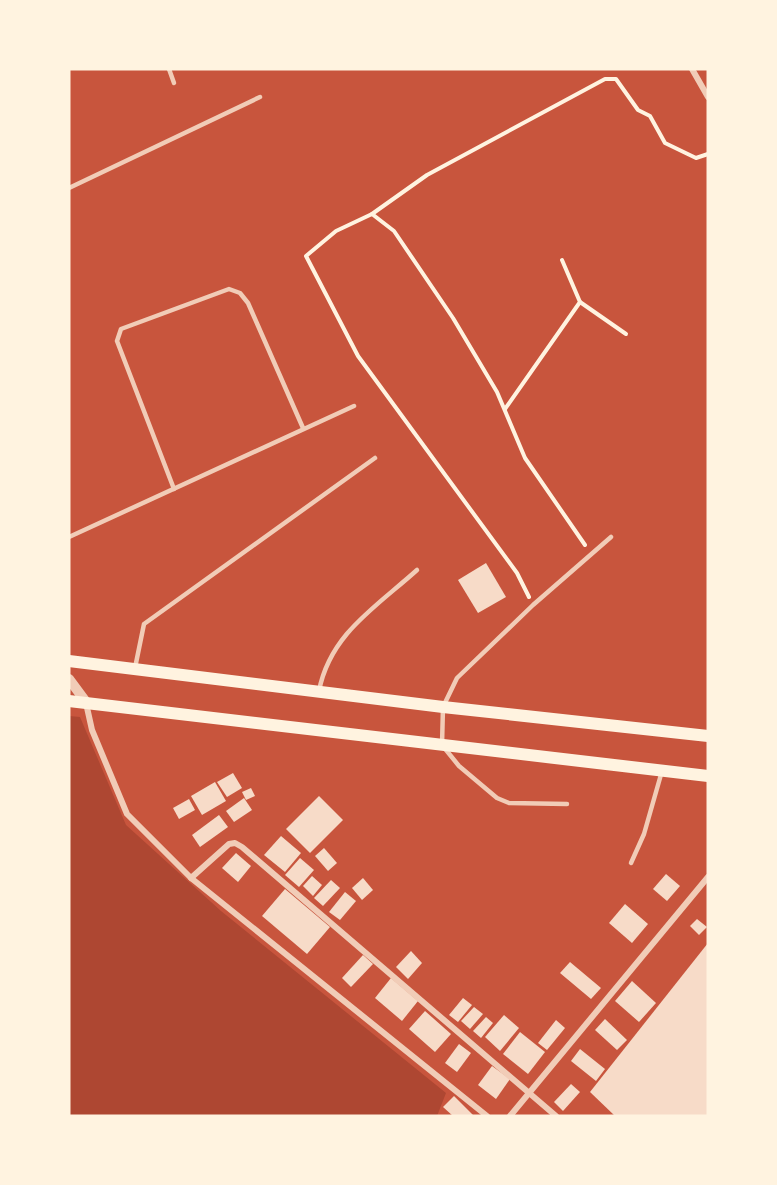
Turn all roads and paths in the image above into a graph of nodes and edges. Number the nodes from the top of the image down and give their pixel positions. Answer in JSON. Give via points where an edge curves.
{"nodes":[{"id":1,"x":169,"y":69,"type":"edge"},
{"id":2,"x":692,"y":69,"type":"edge"},
{"id":3,"x":174,"y":83,"type":"dead end"},
{"id":4,"x":260,"y":97,"type":"dead end"},
{"id":5,"x":708,"y":97,"type":"edge"},
{"id":6,"x":708,"y":154,"type":"edge"},
{"id":7,"x":69,"y":188,"type":"edge"},
{"id":8,"x":372,"y":214,"type":"junction"},
{"id":9,"x":562,"y":260,"type":"dead end"},
{"id":10,"x":580,"y":302,"type":"junction"},
{"id":11,"x":627,"y":334,"type":"dead end"},
{"id":12,"x":354,"y":406,"type":"dead end"},
{"id":13,"x":504,"y":410,"type":"junction"},
{"id":14,"x":303,"y":428,"type":"junction"},
{"id":15,"x":375,"y":458,"type":"dead end"},
{"id":16,"x":174,"y":489,"type":"junction"},
{"id":17,"x":69,"y":537,"type":"edge"},
{"id":18,"x":611,"y":537,"type":"dead end"},
{"id":19,"x":591,"y":554,"type":"junction"},
{"id":20,"x":417,"y":570,"type":"dead end"},
{"id":21,"x":533,"y":606,"type":"junction"},
{"id":22,"x":69,"y":661,"type":"edge"},
{"id":23,"x":135,"y":668,"type":"junction"},
{"id":24,"x":69,"y":679,"type":"edge"},
{"id":25,"x":319,"y":691,"type":"junction"},
{"id":26,"x":69,"y":701,"type":"edge"},
{"id":27,"x":86,"y":702,"type":"junction"},
{"id":28,"x":443,"y":707,"type":"junction"},
{"id":29,"x":708,"y":736,"type":"edge"},
{"id":30,"x":442,"y":745,"type":"junction"},
{"id":31,"x":662,"y":771,"type":"junction"},
{"id":32,"x":708,"y":776,"type":"edge"},
{"id":33,"x":567,"y":804,"type":"dead end"},
{"id":34,"x":631,"y":863,"type":"dead end"},
{"id":35,"x":708,"y":877,"type":"edge"},
{"id":36,"x":191,"y":878,"type":"junction"},
{"id":37,"x":530,"y":1092,"type":"junction"},
{"id":38,"x":487,"y":1116,"type":"edge"},
{"id":39,"x":510,"y":1116,"type":"edge"},
{"id":40,"x":556,"y":1116,"type":"edge"}],
"edges":[{"from":1,"to":3,"type":"lane"},
{"from":2,"to":5,"type":"street"},
{"from":4,"to":7,"type":"lane"},
{"from":6,"to":8,"type":"path","via":[[696,158],[665,143],[650,116],[638,110],[616,79],[605,79],[427,176]]},
{"from":8,"to":13,"type":"path","via":[[394,231],[453,318]]},
{"from":8,"to":21,"type":"path","via":[[336,231],[306,256],[358,356],[517,573]]},
{"from":9,"to":10,"type":"path"},
{"from":10,"to":11,"type":"path"},
{"from":10,"to":13,"type":"path"},
{"from":12,"to":14,"type":"lane"},
{"from":13,"to":19,"type":"path","via":[[525,458]]},
{"from":14,"to":16,"type":"lane"},
{"from":14,"to":16,"type":"lane","via":[[248,303],[240,293],[229,289],[121,328],[117,341]]},
{"from":15,"to":23,"type":"lane","via":[[144,624]]},
{"from":16,"to":17,"type":"lane"},
{"from":18,"to":19,"type":"lane"},
{"from":19,"to":21,"type":"lane"},
{"from":20,"to":25,"type":"lane","via":[[343,636],[324,669]]},
{"from":21,"to":28,"type":"lane","via":[[457,678]]},
{"from":22,"to":23,"type":"main road"},
{"from":23,"to":25,"type":"main road"},
{"from":24,"to":27,"type":"street"},
{"from":25,"to":28,"type":"main road"},
{"from":26,"to":27,"type":"main road"},
{"from":27,"to":30,"type":"main road"},
{"from":27,"to":36,"type":"street","via":[[92,730],[127,814]]},
{"from":28,"to":29,"type":"main road"},
{"from":28,"to":30,"type":"lane"},
{"from":30,"to":31,"type":"main road"},
{"from":30,"to":33,"type":"lane","via":[[459,766],[504,801]]},
{"from":31,"to":32,"type":"main road"},
{"from":31,"to":34,"type":"lane","via":[[644,834]]},
{"from":35,"to":37,"type":"street"},
{"from":36,"to":37,"type":"street","via":[[229,844],[242,847]]},
{"from":36,"to":38,"type":"street"},
{"from":37,"to":39,"type":"street"},
{"from":37,"to":40,"type":"street"}]}
